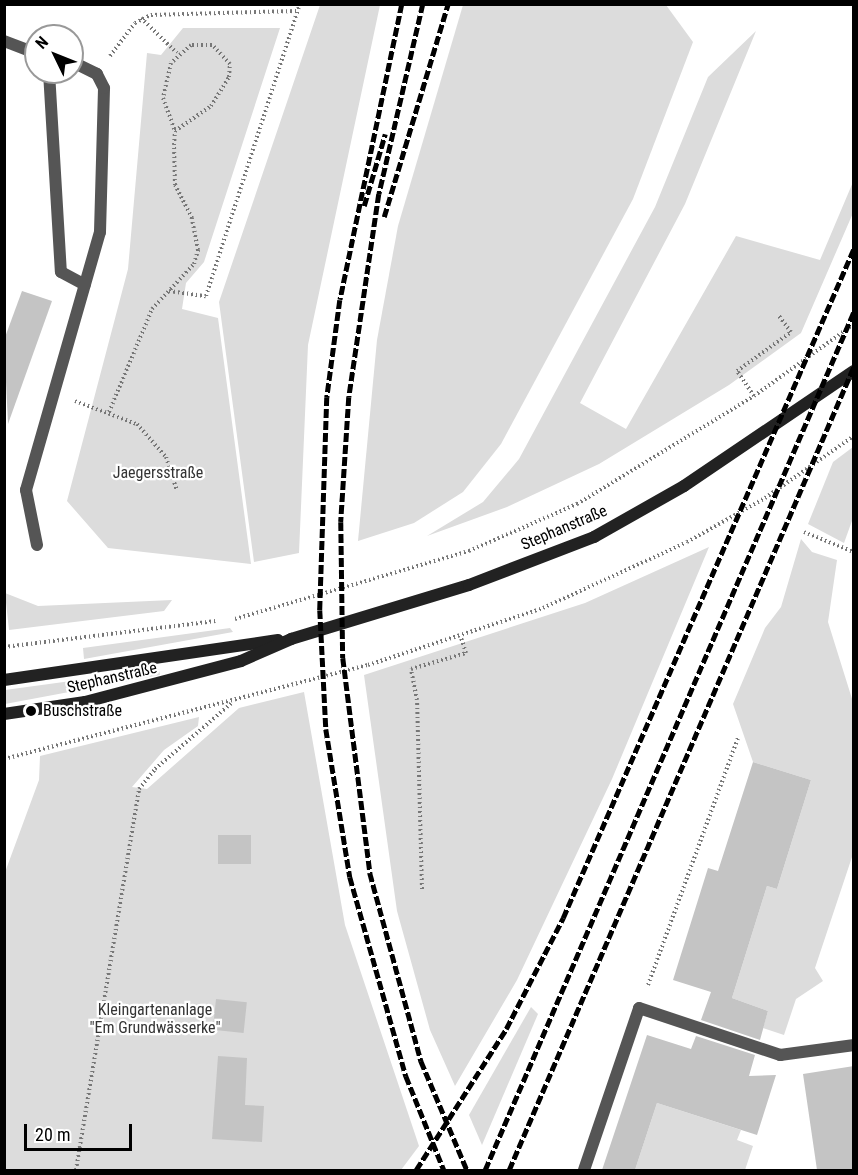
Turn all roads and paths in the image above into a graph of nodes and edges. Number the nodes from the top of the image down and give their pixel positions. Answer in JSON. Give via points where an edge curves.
{"nodes":[{"id":1,"x":300,"y":4,"type":"edge"},
{"id":2,"x":298,"y":11,"type":"junction"},
{"id":3,"x":141,"y":17,"type":"junction"},
{"id":4,"x":4,"y":42,"type":"edge"},
{"id":5,"x":24,"y":49,"type":"edge"},
{"id":6,"x":177,"y":53,"type":"junction"},
{"id":7,"x":84,"y":68,"type":"edge"},
{"id":8,"x":97,"y":74,"type":"junction"},
{"id":9,"x":51,"y":84,"type":"edge"},
{"id":10,"x":176,"y":131,"type":"junction"},
{"id":11,"x":86,"y":285,"type":"junction"},
{"id":12,"x":169,"y":291,"type":"junction"},
{"id":13,"x":779,"y":316,"type":"dead end"},
{"id":14,"x":854,"y":324,"type":"edge"},
{"id":15,"x":854,"y":371,"type":"edge"},
{"id":16,"x":56,"y":396,"type":"junction"},
{"id":17,"x":754,"y":396,"type":"junction"},
{"id":18,"x":109,"y":412,"type":"junction"},
{"id":19,"x":854,"y":436,"type":"edge"},
{"id":20,"x":177,"y":490,"type":"dead end"},
{"id":21,"x":804,"y":532,"type":"dead end"},
{"id":22,"x":37,"y":545,"type":"dead end"},
{"id":23,"x":854,"y":552,"type":"edge"},
{"id":24,"x":461,"y":638,"type":"junction"},
{"id":25,"x":291,"y":639,"type":"junction"},
{"id":26,"x":4,"y":649,"type":"edge"},
{"id":27,"x":4,"y":680,"type":"edge"},
{"id":28,"x":233,"y":701,"type":"junction"},
{"id":29,"x":4,"y":714,"type":"edge"},
{"id":30,"x":738,"y":738,"type":"dead end"},
{"id":31,"x":4,"y":759,"type":"edge"},
{"id":32,"x":422,"y":889,"type":"dead end"},
{"id":33,"x":639,"y":1008,"type":"junction"},
{"id":34,"x":854,"y":1045,"type":"edge"},
{"id":35,"x":76,"y":1170,"type":"edge"},
{"id":36,"x":584,"y":1170,"type":"edge"}],
"edges":[{"from":1,"to":2,"type":"path"},
{"from":2,"to":3,"type":"path"},
{"from":2,"to":12,"type":"path","via":[[206,296]]},
{"from":3,"to":6,"type":"path"},
{"from":3,"to":8,"type":"path"},
{"from":4,"to":5,"type":"street"},
{"from":6,"to":10,"type":"path","via":[[163,98]]},
{"from":6,"to":10,"type":"path","via":[[202,43],[212,45],[230,64],[222,93],[197,119]]},
{"from":7,"to":8,"type":"street"},
{"from":8,"to":11,"type":"street","via":[[104,88],[100,232]]},
{"from":9,"to":11,"type":"street","via":[[61,272]]},
{"from":10,"to":12,"type":"path","via":[[175,185],[192,218],[198,250],[194,264]]},
{"from":11,"to":16,"type":"street"},
{"from":12,"to":18,"type":"path","via":[[152,309]]},
{"from":13,"to":17,"type":"path","via":[[791,333],[737,371]]},
{"from":14,"to":17,"type":"path"},
{"from":15,"to":25,"type":"street","name":"Stephanstraße","via":[[684,486],[594,537],[469,585]]},
{"from":16,"to":18,"type":"path"},
{"from":16,"to":22,"type":"street","via":[[26,490]]},
{"from":17,"to":26,"type":"path","via":[[577,504],[469,552],[238,618]]},
{"from":18,"to":20,"type":"path","via":[[149,434],[172,468]]},
{"from":19,"to":24,"type":"path","via":[[765,498],[687,542],[614,578]]},
{"from":21,"to":23,"type":"path"},
{"from":24,"to":28,"type":"path"},
{"from":24,"to":32,"type":"path","via":[[466,653],[411,669]]},
{"from":25,"to":27,"type":"street","name":"Stephanstraße"},
{"from":25,"to":29,"type":"street","name":"Stephanstraße","via":[[241,661],[150,687]]},
{"from":28,"to":31,"type":"path"},
{"from":28,"to":35,"type":"path","via":[[155,768],[139,789]]},
{"from":30,"to":33,"type":"path"},
{"from":33,"to":34,"type":"street","via":[[780,1055]]},
{"from":33,"to":36,"type":"street"}]}
